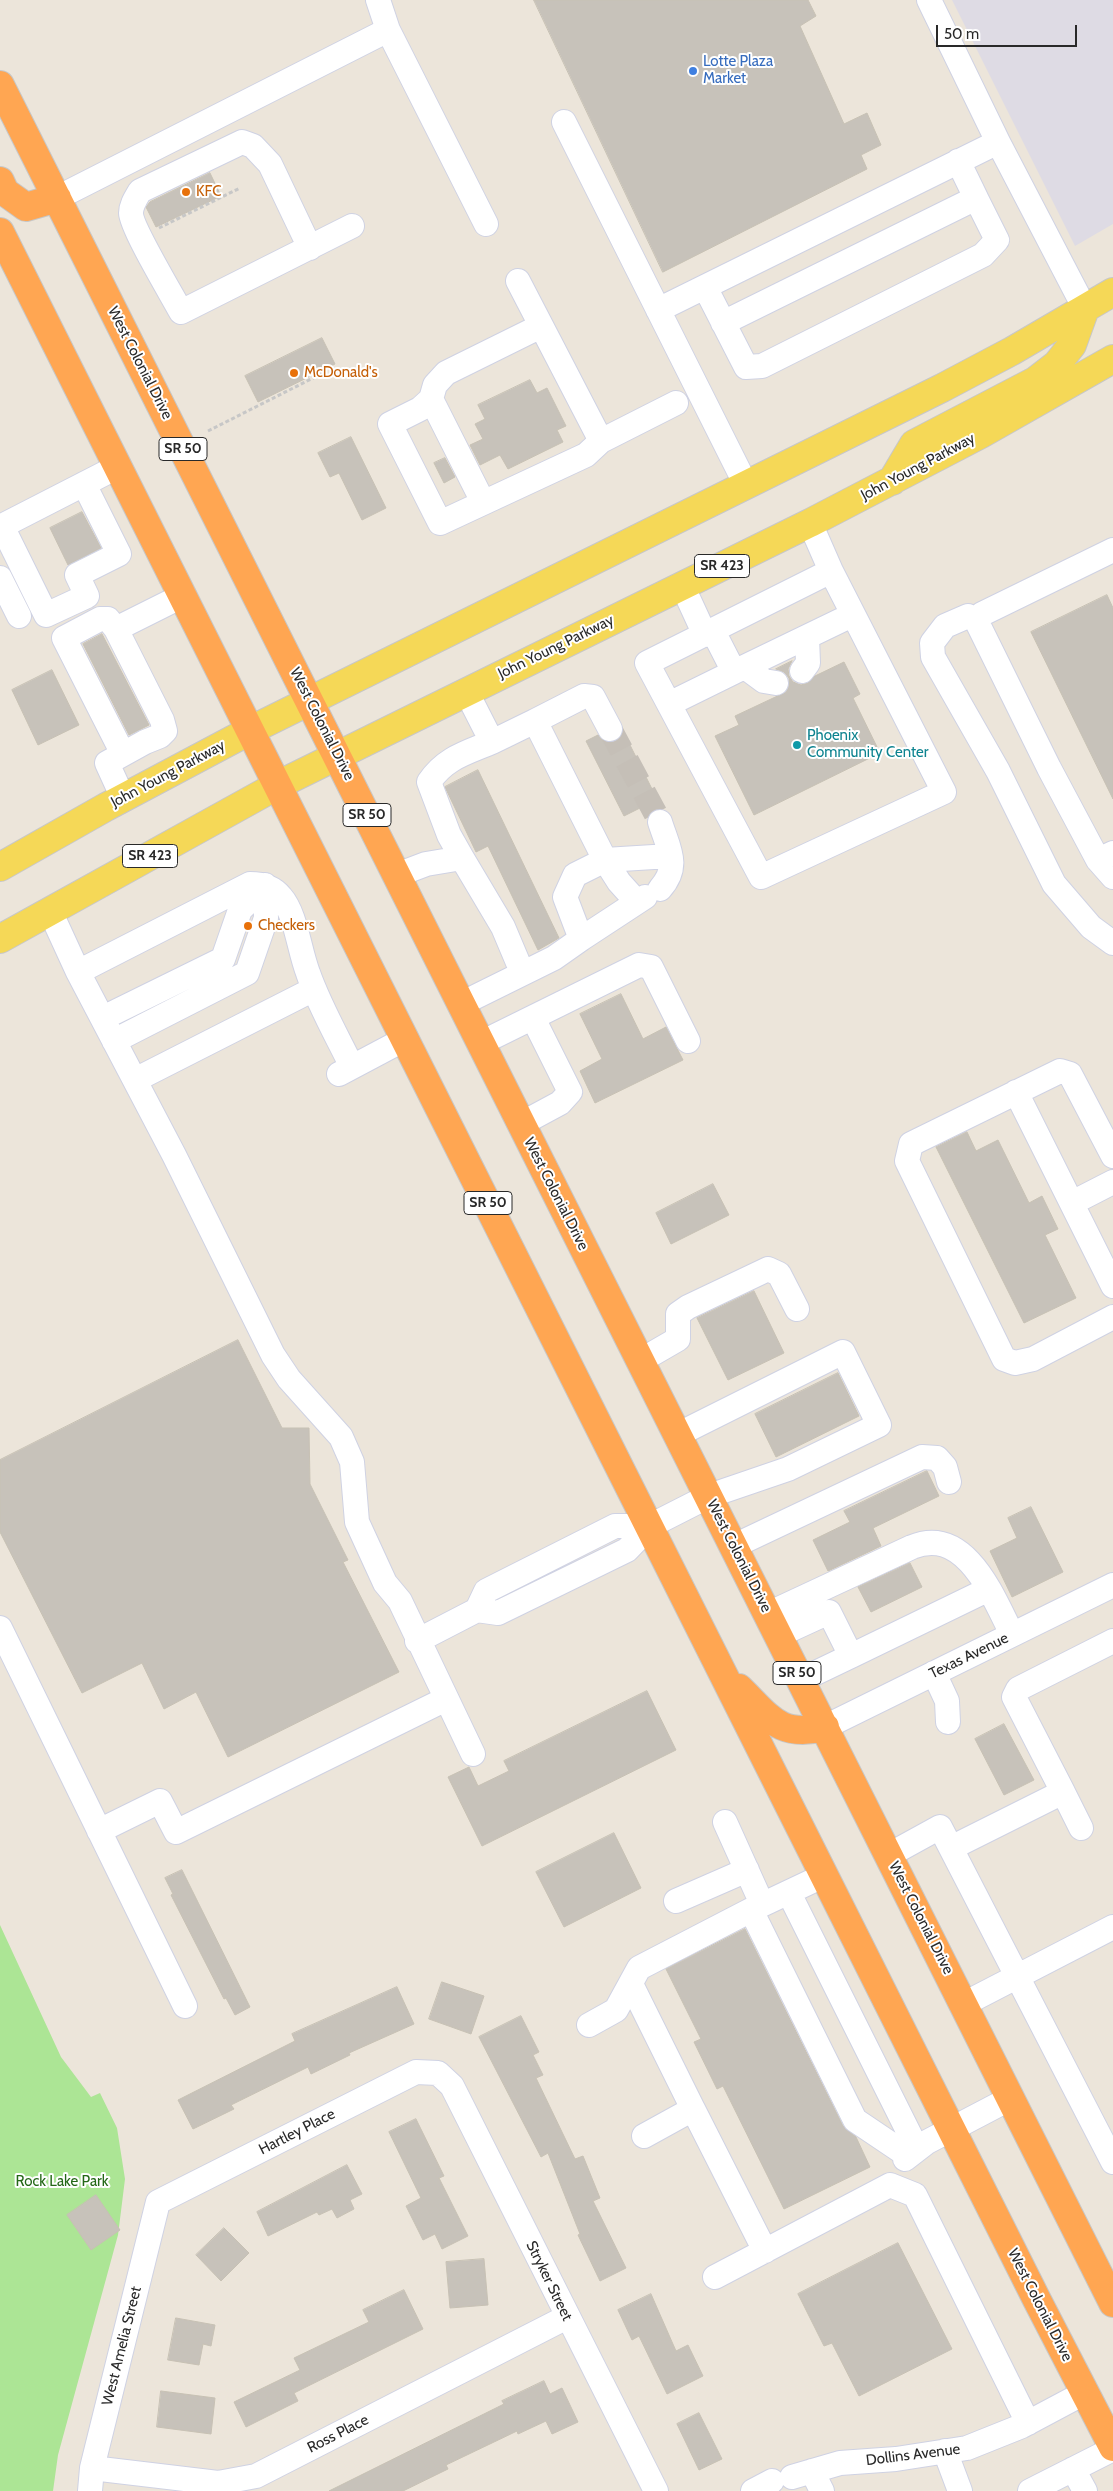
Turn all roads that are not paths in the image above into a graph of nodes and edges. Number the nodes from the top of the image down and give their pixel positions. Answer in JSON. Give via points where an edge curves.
{"nodes":[{"id":1,"x":378,"y":0,"type":"edge"},
{"id":2,"x":929,"y":0,"type":"edge"},
{"id":3,"x":388,"y":30,"type":"junction"},
{"id":4,"x":0,"y":85,"type":"edge"},
{"id":5,"x":564,"y":122,"type":"dead end"},
{"id":6,"x":998,"y":142,"type":"junction"},
{"id":7,"x":958,"y":161,"type":"junction"},
{"id":8,"x":0,"y":181,"type":"edge"},
{"id":9,"x":57,"y":198,"type":"junction"},
{"id":10,"x":976,"y":198,"type":"junction"},
{"id":11,"x":486,"y":224,"type":"dead end"},
{"id":12,"x":352,"y":226,"type":"dead end"},
{"id":13,"x":0,"y":232,"type":"edge"},
{"id":14,"x":310,"y":248,"type":"junction"},
{"id":15,"x":518,"y":281,"type":"dead end"},
{"id":16,"x":705,"y":287,"type":"junction"},
{"id":17,"x":1113,"y":292,"type":"edge"},
{"id":18,"x":1085,"y":309,"type":"junction"},
{"id":19,"x":658,"y":310,"type":"junction"},
{"id":20,"x":723,"y":323,"type":"junction"},
{"id":21,"x":541,"y":326,"type":"junction"},
{"id":22,"x":1113,"y":359,"type":"edge"},
{"id":23,"x":431,"y":399,"type":"junction"},
{"id":24,"x":676,"y":403,"type":"dead end"},
{"id":25,"x":601,"y":441,"type":"junction"},
{"id":26,"x":119,"y":466,"type":"junction"},
{"id":27,"x":892,"y":481,"type":"junction"},
{"id":28,"x":84,"y":484,"type":"junction"},
{"id":29,"x":746,"y":485,"type":"junction"},
{"id":30,"x":483,"y":502,"type":"junction"},
{"id":31,"x":810,"y":523,"type":"junction"},
{"id":32,"x":1113,"y":550,"type":"edge"},
{"id":33,"x":831,"y":571,"type":"junction"},
{"id":34,"x":0,"y":578,"type":"edge"},
{"id":35,"x":682,"y":585,"type":"junction"},
{"id":36,"x":184,"y":595,"type":"junction"},
{"id":37,"x":852,"y":615,"type":"junction"},
{"id":38,"x":19,"y":616,"type":"dead end"},
{"id":39,"x":976,"y":620,"type":"junction"},
{"id":40,"x":116,"y":629,"type":"junction"},
{"id":41,"x":709,"y":633,"type":"junction"},
{"id":42,"x":807,"y":637,"type":"junction"},
{"id":43,"x":740,"y":669,"type":"junction"},
{"id":44,"x":802,"y":671,"type":"dead end"},
{"id":45,"x":776,"y":684,"type":"dead end"},
{"id":46,"x":466,"y":691,"type":"junction"},
{"id":47,"x":310,"y":701,"type":"junction"},
{"id":48,"x":670,"y":704,"type":"junction"},
{"id":49,"x":535,"y":721,"type":"junction"},
{"id":50,"x":610,"y":729,"type":"tunnel mouth"},
{"id":51,"x":251,"y":730,"type":"junction"},
{"id":52,"x":492,"y":742,"type":"junction"},
{"id":53,"x":123,"y":754,"type":"junction"},
{"id":54,"x":337,"y":755,"type":"junction"},
{"id":55,"x":278,"y":785,"type":"junction"},
{"id":56,"x":123,"y":798,"type":"junction"},
{"id":57,"x":660,"y":822,"type":"tunnel mouth"},
{"id":58,"x":670,"y":856,"type":"junction"},
{"id":59,"x":462,"y":858,"type":"junction"},
{"id":60,"x":605,"y":860,"type":"junction"},
{"id":61,"x":1108,"y":864,"type":"edge"},
{"id":62,"x":0,"y":867,"type":"edge"},
{"id":63,"x":397,"y":875,"type":"junction"},
{"id":64,"x":265,"y":884,"type":"junction"},
{"id":65,"x":648,"y":896,"type":"junction"},
{"id":66,"x":50,"y":911,"type":"junction"},
{"id":67,"x":0,"y":938,"type":"edge"},
{"id":68,"x":581,"y":939,"type":"junction"},
{"id":69,"x":1113,"y":943,"type":"edge"},
{"id":70,"x":78,"y":972,"type":"junction"},
{"id":71,"x":522,"y":972,"type":"junction"},
{"id":72,"x":314,"y":989,"type":"junction"},
{"id":73,"x":461,"y":1004,"type":"junction"},
{"id":74,"x":103,"y":1018,"type":"junction"},
{"id":75,"x":533,"y":1018,"type":"junction"},
{"id":76,"x":405,"y":1039,"type":"junction"},
{"id":77,"x":114,"y":1041,"type":"junction"},
{"id":78,"x":688,"y":1041,"type":"dead end"},
{"id":79,"x":481,"y":1044,"type":"junction"},
{"id":80,"x":135,"y":1080,"type":"junction"},
{"id":81,"x":1016,"y":1092,"type":"junction"},
{"id":82,"x":521,"y":1124,"type":"junction"},
{"id":83,"x":1113,"y":1156,"type":"edge"},
{"id":84,"x":1113,"y":1182,"type":"edge"},
{"id":85,"x":1072,"y":1203,"type":"junction"},
{"id":86,"x":1113,"y":1286,"type":"edge"},
{"id":87,"x":797,"y":1309,"type":"dead end"},
{"id":88,"x":1113,"y":1318,"type":"edge"},
{"id":89,"x":640,"y":1361,"type":"junction"},
{"id":90,"x":678,"y":1434,"type":"junction"},
{"id":91,"x":949,"y":1482,"type":"dead end"},
{"id":92,"x":709,"y":1496,"type":"junction"},
{"id":93,"x":650,"y":1526,"type":"junction"},
{"id":94,"x":734,"y":1546,"type":"junction"},
{"id":95,"x":1113,"y":1585,"type":"edge"},
{"id":96,"x":989,"y":1589,"type":"junction"},
{"id":97,"x":773,"y":1625,"type":"junction"},
{"id":98,"x":0,"y":1628,"type":"edge"},
{"id":99,"x":1012,"y":1634,"type":"junction"},
{"id":100,"x":417,"y":1641,"type":"junction"},
{"id":101,"x":1113,"y":1642,"type":"edge"},
{"id":102,"x":851,"y":1656,"type":"junction"},
{"id":103,"x":724,"y":1673,"type":"junction"},
{"id":104,"x":934,"y":1673,"type":"junction"},
{"id":105,"x":801,"y":1680,"type":"junction"},
{"id":106,"x":446,"y":1699,"type":"junction"},
{"id":107,"x":948,"y":1722,"type":"dead end"},
{"id":108,"x":825,"y":1727,"type":"junction"},
{"id":109,"x":473,"y":1754,"type":"dead end"},
{"id":110,"x":1063,"y":1792,"type":"junction"},
{"id":111,"x":725,"y":1822,"type":"dead end"},
{"id":112,"x":1081,"y":1828,"type":"dead end"},
{"id":113,"x":100,"y":1831,"type":"junction"},
{"id":114,"x":951,"y":1848,"type":"junction"},
{"id":115,"x":889,"y":1855,"type":"junction"},
{"id":116,"x":746,"y":1870,"type":"junction"},
{"id":117,"x":825,"y":1875,"type":"junction"},
{"id":118,"x":789,"y":1893,"type":"junction"},
{"id":119,"x":676,"y":1901,"type":"dead end"},
{"id":120,"x":756,"y":1907,"type":"junction"},
{"id":121,"x":1113,"y":1927,"type":"edge"},
{"id":122,"x":1017,"y":1976,"type":"junction"},
{"id":123,"x":631,"y":1984,"type":"junction"},
{"id":124,"x":964,"y":2004,"type":"junction"},
{"id":125,"x":185,"y":2006,"type":"dead end"},
{"id":126,"x":589,"y":2025,"type":"dead end"},
{"id":127,"x":438,"y":2073,"type":"joint"},
{"id":128,"x":1011,"y":2098,"type":"junction"},
{"id":129,"x":693,"y":2109,"type":"junction"},
{"id":130,"x":951,"y":2129,"type":"junction"},
{"id":131,"x":644,"y":2136,"type":"dead end"},
{"id":132,"x":912,"y":2152,"type":"junction"},
{"id":133,"x":1113,"y":2162,"type":"edge"},
{"id":134,"x":890,"y":2185,"type":"junction"},
{"id":135,"x":158,"y":2202,"type":"joint"},
{"id":136,"x":765,"y":2251,"type":"junction"},
{"id":137,"x":715,"y":2277,"type":"dead end"},
{"id":138,"x":1112,"y":2298,"type":"edge"},
{"id":139,"x":567,"y":2317,"type":"junction"},
{"id":140,"x":1084,"y":2393,"type":"junction"},
{"id":141,"x":1028,"y":2423,"type":"junction"},
{"id":142,"x":1113,"y":2448,"type":"edge"},
{"id":143,"x":945,"y":2452,"type":"junction"},
{"id":144,"x":1073,"y":2469,"type":"junction"},
{"id":145,"x":91,"y":2480,"type":"edge"},
{"id":146,"x":790,"y":2482,"type":"edge"},
{"id":147,"x":656,"y":2491,"type":"edge"},
{"id":148,"x":960,"y":2491,"type":"edge"},
{"id":149,"x":1030,"y":2491,"type":"edge"},
{"id":150,"x":1084,"y":2491,"type":"edge"}],
"edges":[{"from":1,"to":3,"type":"street"},
{"from":2,"to":6,"type":"street"},
{"from":3,"to":9,"type":"street"},
{"from":3,"to":11,"type":"street"},
{"from":4,"to":9,"type":"highway","name":"West Colonial Drive","number":"SR 50"},
{"from":5,"to":19,"type":"street"},
{"from":6,"to":7,"type":"street"},
{"from":6,"to":18,"type":"street"},
{"from":7,"to":10,"type":"street"},
{"from":7,"to":16,"type":"street"},
{"from":8,"to":9,"type":"highway","via":[[6,192],[26,207]]},
{"from":9,"to":47,"type":"highway","name":"West Colonial Drive","number":"SR 50"},
{"from":10,"to":20,"type":"street"},
{"from":10,"to":20,"type":"street","via":[[997,240],[983,255],[771,362],[746,367]]},
{"from":12,"to":14,"type":"street"},
{"from":13,"to":26,"type":"highway","name":"West Colonial Drive","number":"SR 50"},
{"from":14,"to":14,"type":"street","via":[[270,164],[253,146],[242,142],[140,191],[134,200],[131,214],[181,312]]},
{"from":15,"to":21,"type":"street"},
{"from":16,"to":19,"type":"street"},
{"from":16,"to":20,"type":"street"},
{"from":17,"to":18,"type":"main road","name":"John Young Parkway"},
{"from":18,"to":27,"type":"main road","via":[[1072,346],[1057,364],[1035,381],[914,444]]},
{"from":18,"to":29,"type":"main road","name":"John Young Parkway","via":[[942,388]]},
{"from":19,"to":29,"type":"street"},
{"from":21,"to":23,"type":"street","via":[[446,373],[435,385]]},
{"from":21,"to":25,"type":"street"},
{"from":22,"to":27,"type":"main road","name":"John Young Parkway","number":"SR 423"},
{"from":23,"to":30,"type":"street"},
{"from":23,"to":30,"type":"street","via":[[420,409],[390,424],[440,523]]},
{"from":24,"to":25,"type":"street"},
{"from":25,"to":30,"type":"street","via":[[586,455]]},
{"from":26,"to":28,"type":"street"},
{"from":26,"to":36,"type":"highway","name":"West Colonial Drive","number":"SR 50"},
{"from":27,"to":31,"type":"main road","name":"John Young Parkway","number":"SR 423"},
{"from":28,"to":28,"type":"street","via":[[2,526],[46,616],[87,596],[77,575],[120,554]]},
{"from":29,"to":47,"type":"main road","name":"John Young Parkway"},
{"from":31,"to":33,"type":"street"},
{"from":31,"to":35,"type":"main road","name":"John Young Parkway","number":"SR 423"},
{"from":32,"to":39,"type":"street","via":[[982,614]]},
{"from":33,"to":37,"type":"street"},
{"from":33,"to":41,"type":"street"},
{"from":34,"to":38,"type":"street"},
{"from":35,"to":41,"type":"street"},
{"from":35,"to":46,"type":"main road","name":"John Young Parkway","number":"SR 423"},
{"from":36,"to":40,"type":"street"},
{"from":36,"to":51,"type":"highway","name":"West Colonial Drive","number":"SR 50"},
{"from":37,"to":42,"type":"street"},
{"from":37,"to":48,"type":"street","via":[[944,792],[761,877]]},
{"from":39,"to":61,"type":"street","via":[[1049,768]]},
{"from":39,"to":69,"type":"street","via":[[968,616],[944,626],[932,643],[933,658],[998,771],[1054,884],[1091,928]]},
{"from":40,"to":53,"type":"street","via":[[165,732]]},
{"from":40,"to":53,"type":"street","via":[[108,619],[100,619],[64,638]]},
{"from":41,"to":43,"type":"street"},
{"from":41,"to":48,"type":"street","via":[[648,663]]},
{"from":42,"to":43,"type":"street"},
{"from":42,"to":44,"type":"street","via":[[808,663]]},
{"from":43,"to":45,"type":"street"},
{"from":43,"to":48,"type":"street"},
{"from":46,"to":52,"type":"street"},
{"from":46,"to":54,"type":"main road","name":"John Young Parkway","number":"SR 423"},
{"from":47,"to":51,"type":"main road","name":"John Young Parkway"},
{"from":47,"to":54,"type":"highway","name":"West Colonial Drive","number":"SR 50"},
{"from":49,"to":50,"type":"street","via":[[584,696],[593,697]]},
{"from":49,"to":52,"type":"street"},
{"from":49,"to":60,"type":"street"},
{"from":51,"to":55,"type":"highway","name":"West Colonial Drive","number":"SR 50"},
{"from":51,"to":56,"type":"main road","name":"John Young Parkway"},
{"from":52,"to":59,"type":"street","via":[[438,768],[429,782],[449,835]]},
{"from":53,"to":56,"type":"street","via":[[107,763]]},
{"from":54,"to":55,"type":"main road","name":"John Young Parkway","number":"SR 423"},
{"from":54,"to":63,"type":"highway","name":"West Colonial Drive","number":"SR 50"},
{"from":55,"to":66,"type":"main road","name":"John Young Parkway","number":"SR 423"},
{"from":55,"to":76,"type":"highway","name":"West Colonial Drive","number":"SR 50"},
{"from":56,"to":62,"type":"main road","name":"John Young Parkway"},
{"from":57,"to":58,"type":"street"},
{"from":58,"to":60,"type":"street"},
{"from":58,"to":65,"type":"street","via":[[673,864],[670,878]]},
{"from":59,"to":63,"type":"street","via":[[426,864]]},
{"from":59,"to":71,"type":"street","via":[[503,927]]},
{"from":60,"to":65,"type":"street","via":[[619,882]]},
{"from":60,"to":68,"type":"street","via":[[575,875],[565,897]]},
{"from":63,"to":73,"type":"highway","name":"West Colonial Drive","number":"SR 50"},
{"from":64,"to":70,"type":"street","via":[[250,884]]},
{"from":64,"to":72,"type":"street","via":[[281,896],[292,917],[297,943]]},
{"from":64,"to":74,"type":"street","via":[[240,910],[223,959]]},
{"from":64,"to":77,"type":"street","via":[[266,918],[247,973]]},
{"from":65,"to":68,"type":"street"},
{"from":66,"to":67,"type":"main road","name":"John Young Parkway","number":"SR 423"},
{"from":66,"to":70,"type":"street"},
{"from":68,"to":71,"type":"street","via":[[554,958]]},
{"from":70,"to":74,"type":"street"},
{"from":71,"to":73,"type":"street"},
{"from":72,"to":76,"type":"street","via":[[346,1071]]},
{"from":72,"to":80,"type":"street"},
{"from":73,"to":79,"type":"highway","name":"West Colonial Drive","number":"SR 50"},
{"from":74,"to":77,"type":"street"},
{"from":75,"to":78,"type":"street","via":[[639,965],[651,967]]},
{"from":75,"to":79,"type":"street"},
{"from":75,"to":82,"type":"street","via":[[570,1092],[560,1103]]},
{"from":76,"to":93,"type":"highway","name":"West Colonial Drive","number":"SR 50"},
{"from":77,"to":80,"type":"street"},
{"from":79,"to":82,"type":"highway","name":"West Colonial Drive","number":"SR 50"},
{"from":80,"to":100,"type":"street","via":[[273,1355],[289,1379],[341,1438],[352,1462],[357,1522],[385,1583],[400,1601]]},
{"from":81,"to":83,"type":"street","via":[[1060,1071],[1070,1074]]},
{"from":81,"to":85,"type":"street"},
{"from":81,"to":88,"type":"street","via":[[910,1144],[907,1161],[1004,1359],[1015,1363],[1033,1358]]},
{"from":82,"to":89,"type":"highway","name":"West Colonial Drive","number":"SR 50"},
{"from":84,"to":85,"type":"street"},
{"from":85,"to":86,"type":"street"},
{"from":87,"to":89,"type":"street","via":[[779,1274],[768,1269],[678,1314],[678,1339]]},
{"from":89,"to":90,"type":"highway","name":"West Colonial Drive","number":"SR 50"},
{"from":90,"to":92,"type":"highway","name":"West Colonial Drive","number":"SR 50"},
{"from":90,"to":92,"type":"street","via":[[843,1352],[879,1425],[788,1469]]},
{"from":91,"to":94,"type":"street","via":[[945,1467],[937,1458],[922,1457]]},
{"from":92,"to":93,"type":"street"},
{"from":92,"to":94,"type":"highway","name":"West Colonial Drive","number":"SR 50"},
{"from":93,"to":100,"type":"street","via":[[627,1550],[498,1613],[477,1610]]},
{"from":93,"to":103,"type":"highway","name":"West Colonial Drive","number":"SR 50"},
{"from":94,"to":97,"type":"highway","name":"West Colonial Drive","number":"SR 50"},
{"from":95,"to":99,"type":"street","name":"Texas Avenue"},
{"from":96,"to":97,"type":"street","via":[[976,1567],[954,1549],[938,1542],[925,1542]]},
{"from":96,"to":99,"type":"street"},
{"from":96,"to":102,"type":"street"},
{"from":97,"to":102,"type":"street","via":[[829,1612]]},
{"from":97,"to":105,"type":"highway","name":"West Colonial Drive","number":"SR 50"},
{"from":98,"to":113,"type":"street"},
{"from":99,"to":104,"type":"street","name":"Texas Avenue"},
{"from":100,"to":106,"type":"street"},
{"from":101,"to":110,"type":"street","via":[[1018,1689],[1014,1697]]},
{"from":102,"to":105,"type":"street"},
{"from":103,"to":108,"type":"highway","via":[[771,1720],[790,1730],[804,1732]]},
{"from":103,"to":117,"type":"highway","name":"West Colonial Drive","number":"SR 50"},
{"from":104,"to":107,"type":"street","via":[[947,1701]]},
{"from":104,"to":108,"type":"street","name":"Texas Avenue"},
{"from":105,"to":108,"type":"highway","name":"West Colonial Drive","number":"SR 50"},
{"from":106,"to":109,"type":"street"},
{"from":106,"to":113,"type":"street","via":[[176,1832],[160,1800]]},
{"from":108,"to":115,"type":"highway","name":"West Colonial Drive","number":"SR 50"},
{"from":110,"to":112,"type":"street"},
{"from":110,"to":114,"type":"street"},
{"from":111,"to":116,"type":"street"},
{"from":113,"to":125,"type":"street"},
{"from":114,"to":115,"type":"street","via":[[940,1827]]},
{"from":114,"to":122,"type":"street"},
{"from":115,"to":124,"type":"highway","name":"West Colonial Drive","number":"SR 50"},
{"from":116,"to":119,"type":"street"},
{"from":116,"to":120,"type":"street"},
{"from":117,"to":118,"type":"street"},
{"from":117,"to":130,"type":"highway","name":"West Colonial Drive","number":"SR 50"},
{"from":118,"to":120,"type":"street"},
{"from":118,"to":132,"type":"street"},
{"from":120,"to":123,"type":"street","via":[[639,1968]]},
{"from":120,"to":132,"type":"street","via":[[855,2120]]},
{"from":121,"to":122,"type":"street"},
{"from":122,"to":124,"type":"street"},
{"from":122,"to":133,"type":"street"},
{"from":123,"to":126,"type":"street","via":[[616,2010]]},
{"from":123,"to":129,"type":"street"},
{"from":124,"to":128,"type":"highway","name":"West Colonial Drive","number":"SR 50"},
{"from":127,"to":135,"type":"street","name":"Hartley Place","via":[[416,2072]]},
{"from":127,"to":139,"type":"street","name":"Stryker Street","via":[[452,2086]]},
{"from":128,"to":130,"type":"street"},
{"from":128,"to":138,"type":"highway","name":"West Colonial Drive","number":"SR 50"},
{"from":129,"to":131,"type":"street"},
{"from":129,"to":136,"type":"street"},
{"from":130,"to":132,"type":"street"},
{"from":130,"to":140,"type":"highway","name":"West Colonial Drive","number":"SR 50"},
{"from":132,"to":134,"type":"street"},
{"from":134,"to":136,"type":"street"},
{"from":134,"to":141,"type":"street","via":[[915,2195]]},
{"from":135,"to":145,"type":"street","name":"West Amelia Street"},
{"from":136,"to":137,"type":"street"},
{"from":139,"to":145,"type":"street","name":"Ross Place","via":[[256,2476],[218,2483]]},
{"from":139,"to":147,"type":"street","name":"Stryker Street"},
{"from":140,"to":141,"type":"street","name":"Dollins Avenue"},
{"from":140,"to":142,"type":"highway","name":"West Colonial Drive","number":"SR 50"},
{"from":141,"to":143,"type":"street","name":"Dollins Avenue","via":[[967,2448]]},
{"from":142,"to":144,"type":"street"},
{"from":143,"to":146,"type":"street","name":"Dollins Avenue","via":[[840,2462]]},
{"from":143,"to":148,"type":"street"},
{"from":144,"to":149,"type":"street"},
{"from":144,"to":150,"type":"street"}]}
